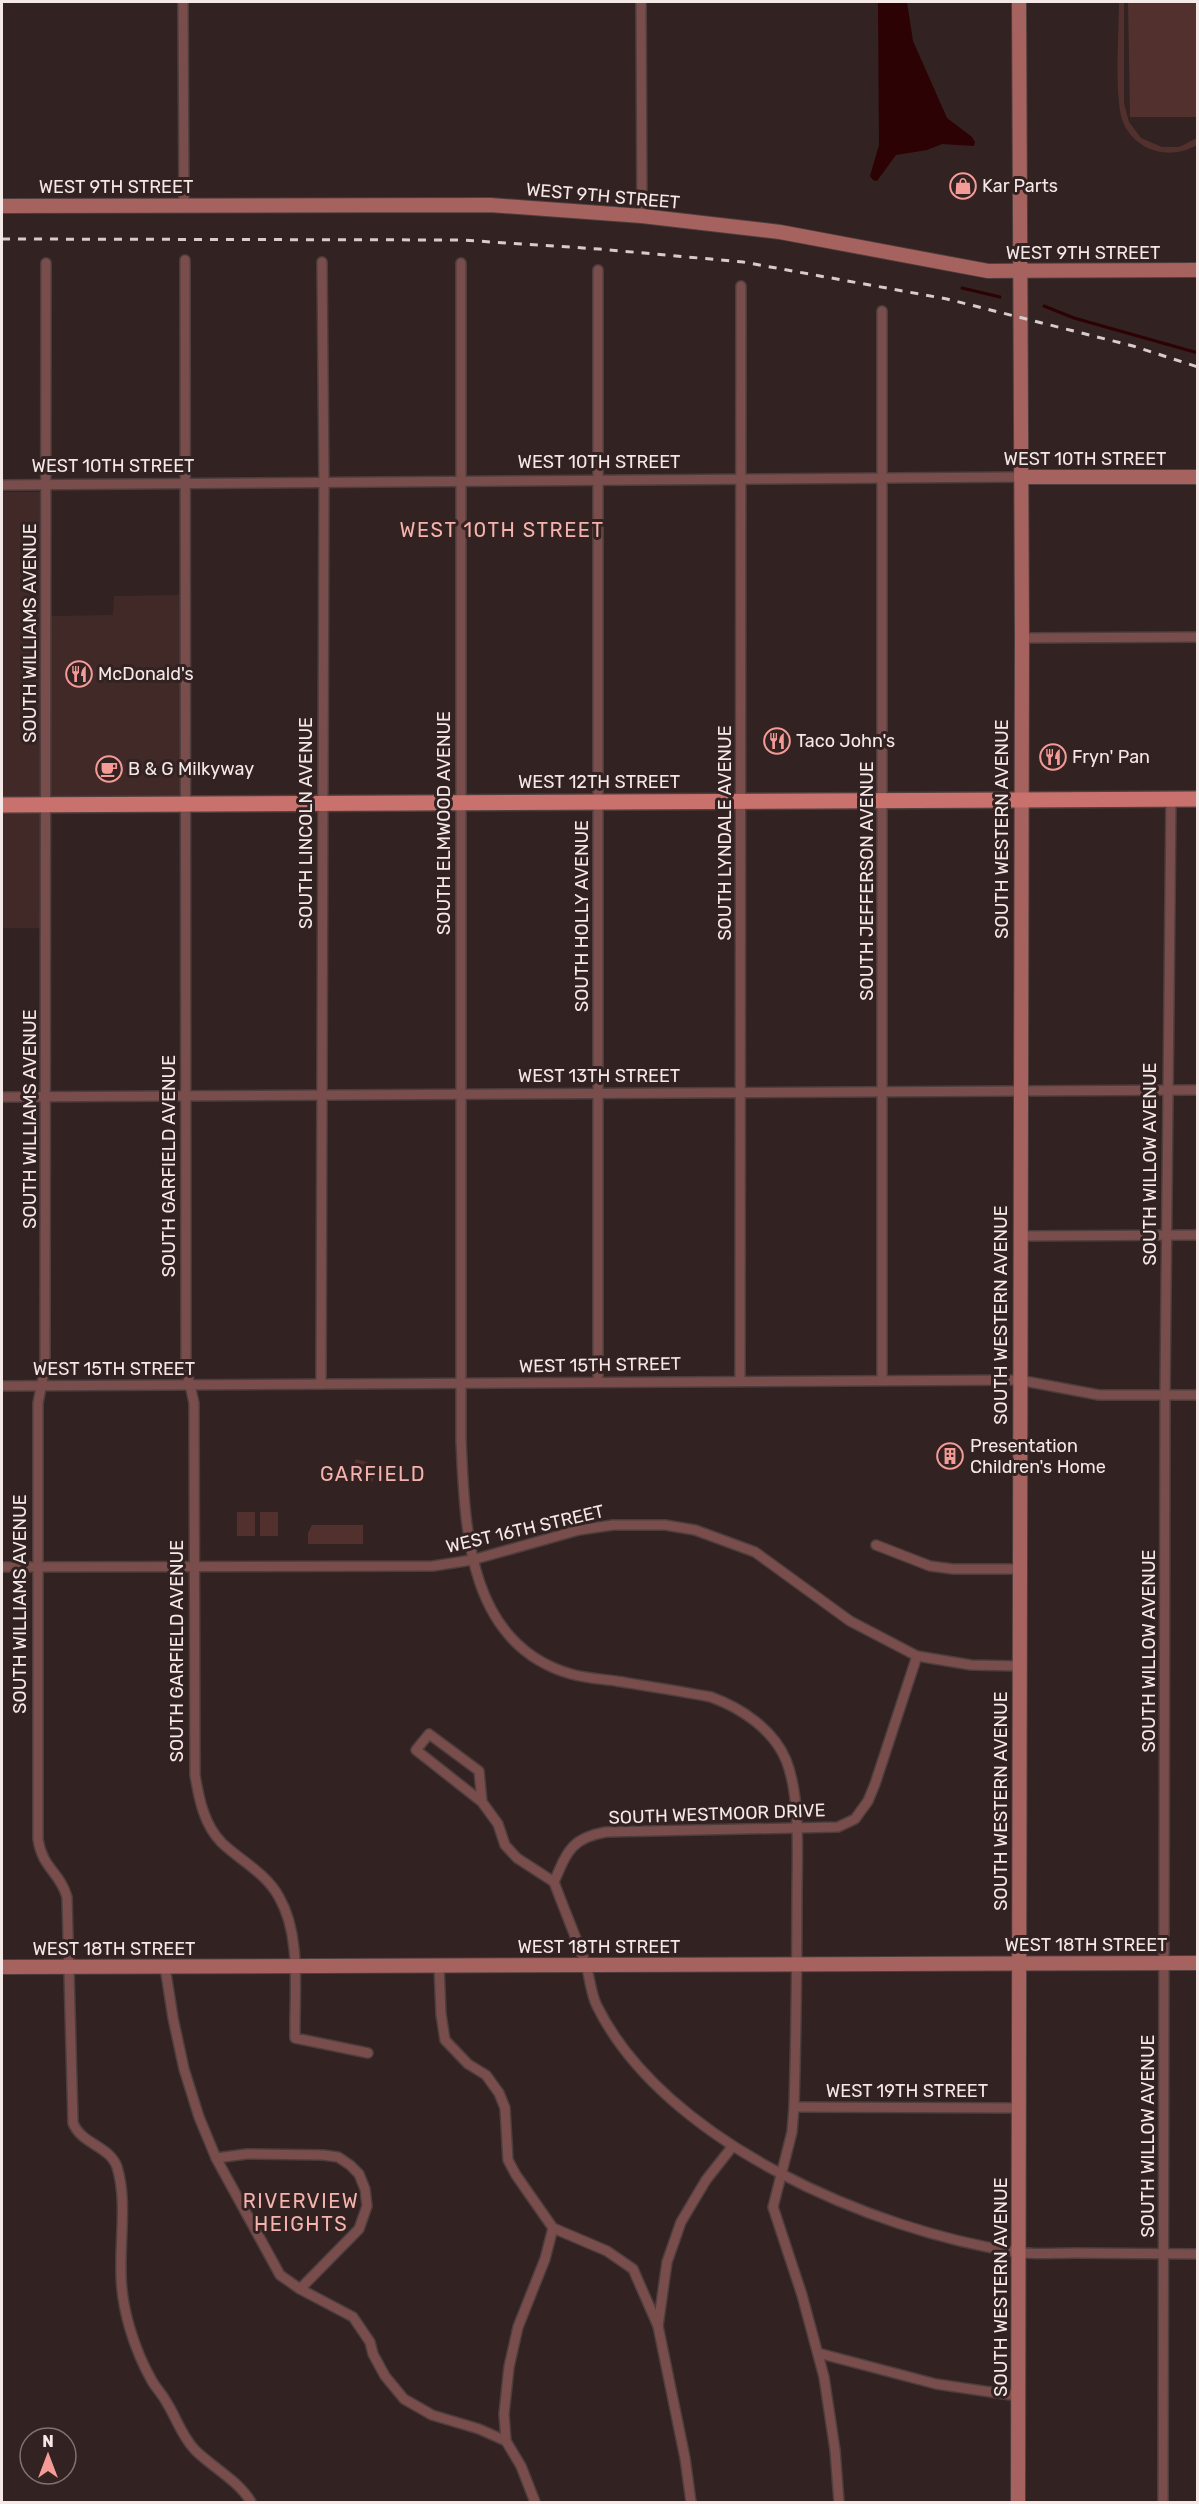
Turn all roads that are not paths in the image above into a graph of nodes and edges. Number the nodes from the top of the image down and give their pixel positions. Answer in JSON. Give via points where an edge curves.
{"nodes":[{"id":1,"x":183,"y":2,"type":"edge"},
{"id":2,"x":641,"y":2,"type":"edge"},
{"id":3,"x":1019,"y":2,"type":"edge"},
{"id":4,"x":184,"y":205,"type":"junction"},
{"id":5,"x":2,"y":206,"type":"edge"},
{"id":6,"x":642,"y":216,"type":"junction"},
{"id":7,"x":185,"y":260,"type":"dead end"},
{"id":8,"x":322,"y":262,"type":"dead end"},
{"id":9,"x":46,"y":263,"type":"dead end"},
{"id":10,"x":460,"y":263,"type":"dead end"},
{"id":11,"x":598,"y":270,"type":"dead end"},
{"id":12,"x":1197,"y":270,"type":"edge"},
{"id":13,"x":1020,"y":271,"type":"junction"},
{"id":14,"x":741,"y":286,"type":"dead end"},
{"id":15,"x":882,"y":310,"type":"dead end"},
{"id":16,"x":1022,"y":477,"type":"junction"},
{"id":17,"x":1197,"y":477,"type":"edge"},
{"id":18,"x":882,"y":478,"type":"junction"},
{"id":19,"x":740,"y":479,"type":"junction"},
{"id":20,"x":599,"y":480,"type":"junction"},
{"id":21,"x":461,"y":481,"type":"junction"},
{"id":22,"x":324,"y":482,"type":"junction"},
{"id":23,"x":185,"y":483,"type":"junction"},
{"id":24,"x":46,"y":484,"type":"junction"},
{"id":25,"x":2,"y":485,"type":"edge"},
{"id":26,"x":1197,"y":637,"type":"edge"},
{"id":27,"x":1022,"y":638,"type":"junction"},
{"id":28,"x":1171,"y":799,"type":"junction"},
{"id":29,"x":1197,"y":799,"type":"edge"},
{"id":30,"x":884,"y":800,"type":"junction"},
{"id":31,"x":1020,"y":800,"type":"junction"},
{"id":32,"x":742,"y":801,"type":"junction"},
{"id":33,"x":598,"y":802,"type":"junction"},
{"id":34,"x":322,"y":803,"type":"junction"},
{"id":35,"x":460,"y":803,"type":"junction"},
{"id":36,"x":184,"y":804,"type":"junction"},
{"id":37,"x":2,"y":805,"type":"edge"},
{"id":38,"x":46,"y":805,"type":"junction"},
{"id":39,"x":1167,"y":1090,"type":"junction"},
{"id":40,"x":1197,"y":1090,"type":"edge"},
{"id":41,"x":883,"y":1091,"type":"junction"},
{"id":42,"x":1019,"y":1091,"type":"junction"},
{"id":43,"x":598,"y":1092,"type":"junction"},
{"id":44,"x":741,"y":1092,"type":"junction"},
{"id":45,"x":461,"y":1094,"type":"junction"},
{"id":46,"x":322,"y":1095,"type":"junction"},
{"id":47,"x":185,"y":1096,"type":"junction"},
{"id":48,"x":2,"y":1097,"type":"edge"},
{"id":49,"x":47,"y":1097,"type":"junction"},
{"id":50,"x":1197,"y":1235,"type":"edge"},
{"id":51,"x":1020,"y":1236,"type":"junction"},
{"id":52,"x":1166,"y":1236,"type":"junction"},
{"id":53,"x":882,"y":1380,"type":"junction"},
{"id":54,"x":1019,"y":1380,"type":"junction"},
{"id":55,"x":740,"y":1381,"type":"junction"},
{"id":56,"x":598,"y":1382,"type":"junction"},
{"id":57,"x":461,"y":1383,"type":"junction"},
{"id":58,"x":321,"y":1384,"type":"junction"},
{"id":59,"x":2,"y":1386,"type":"edge"},
{"id":60,"x":42,"y":1386,"type":"junction"},
{"id":61,"x":191,"y":1386,"type":"junction"},
{"id":62,"x":1165,"y":1395,"type":"junction"},
{"id":63,"x":1197,"y":1395,"type":"edge"},
{"id":64,"x":876,"y":1545,"type":"dead end"},
{"id":65,"x":472,"y":1560,"type":"junction"},
{"id":66,"x":2,"y":1567,"type":"edge"},
{"id":67,"x":36,"y":1567,"type":"junction"},
{"id":68,"x":193,"y":1567,"type":"junction"},
{"id":69,"x":1019,"y":1569,"type":"junction"},
{"id":70,"x":917,"y":1656,"type":"junction"},
{"id":71,"x":1019,"y":1666,"type":"junction"},
{"id":72,"x":482,"y":1802,"type":"junction"},
{"id":73,"x":797,"y":1829,"type":"junction"},
{"id":74,"x":554,"y":1882,"type":"junction"},
{"id":75,"x":1019,"y":1963,"type":"junction"},
{"id":76,"x":1165,"y":1963,"type":"junction"},
{"id":77,"x":1197,"y":1963,"type":"edge"},
{"id":78,"x":797,"y":1964,"type":"junction"},
{"id":79,"x":586,"y":1965,"type":"junction"},
{"id":80,"x":70,"y":1966,"type":"junction"},
{"id":81,"x":439,"y":1966,"type":"junction"},
{"id":82,"x":2,"y":1967,"type":"edge"},
{"id":83,"x":165,"y":1967,"type":"junction"},
{"id":84,"x":294,"y":1967,"type":"junction"},
{"id":85,"x":368,"y":2053,"type":"dead end"},
{"id":86,"x":794,"y":2107,"type":"junction"},
{"id":87,"x":1019,"y":2108,"type":"junction"},
{"id":88,"x":732,"y":2147,"type":"junction"},
{"id":89,"x":216,"y":2158,"type":"junction"},
{"id":90,"x":781,"y":2173,"type":"junction"},
{"id":91,"x":553,"y":2228,"type":"junction"},
{"id":92,"x":1019,"y":2253,"type":"junction"},
{"id":93,"x":1164,"y":2254,"type":"junction"},
{"id":94,"x":1197,"y":2254,"type":"edge"},
{"id":95,"x":300,"y":2289,"type":"junction"},
{"id":96,"x":658,"y":2326,"type":"junction"},
{"id":97,"x":818,"y":2353,"type":"junction"},
{"id":98,"x":1018,"y":2397,"type":"junction"},
{"id":99,"x":506,"y":2441,"type":"junction"},
{"id":100,"x":251,"y":2502,"type":"edge"},
{"id":101,"x":536,"y":2502,"type":"edge"},
{"id":102,"x":692,"y":2502,"type":"edge"},
{"id":103,"x":839,"y":2502,"type":"edge"},
{"id":104,"x":1018,"y":2502,"type":"edge"},
{"id":105,"x":1163,"y":2502,"type":"edge"}],
"edges":[{"from":1,"to":4,"type":"street"},
{"from":2,"to":6,"type":"street"},
{"from":3,"to":13,"type":"street","name":"SOUTH WESTERN AVENUE"},
{"from":4,"to":5,"type":"street","name":"WEST 9TH STREET"},
{"from":4,"to":6,"type":"street","name":"WEST 9TH STREET","via":[[490,205]]},
{"from":6,"to":13,"type":"street","name":"WEST 9TH STREET","via":[[780,232],[988,271]]},
{"from":7,"to":23,"type":"street","name":"SOUTH GARFIELD AVENUE"},
{"from":8,"to":22,"type":"street","name":"SOUTH LINCOLN AVENUE"},
{"from":9,"to":24,"type":"street","name":"SOUTH WILLIAMS AVENUE"},
{"from":10,"to":21,"type":"street","name":"SOUTH ELMWOOD AVENUE"},
{"from":11,"to":20,"type":"street","name":"SOUTH HOLLY AVENUE"},
{"from":12,"to":13,"type":"street","name":"WEST 9TH STREET"},
{"from":13,"to":16,"type":"street","name":"SOUTH WESTERN AVENUE"},
{"from":14,"to":19,"type":"street","name":"SOUTH LYNDALE AVENUE"},
{"from":15,"to":18,"type":"street","name":"SOUTH JEFFERSON AVENUE"},
{"from":16,"to":17,"type":"street","name":"WEST 10TH STREET"},
{"from":16,"to":18,"type":"street","name":"WEST 10TH STREET"},
{"from":16,"to":27,"type":"street","name":"SOUTH WESTERN AVENUE"},
{"from":18,"to":19,"type":"street","name":"WEST 10TH STREET"},
{"from":18,"to":30,"type":"street","name":"SOUTH JEFFERSON AVENUE"},
{"from":19,"to":20,"type":"street","name":"WEST 10TH STREET"},
{"from":19,"to":32,"type":"street","name":"SOUTH LYNDALE AVENUE"},
{"from":20,"to":21,"type":"street","name":"WEST 10TH STREET"},
{"from":20,"to":33,"type":"street","name":"SOUTH HOLLY AVENUE"},
{"from":21,"to":22,"type":"street","name":"WEST 10TH STREET"},
{"from":21,"to":35,"type":"street","name":"SOUTH ELMWOOD AVENUE"},
{"from":22,"to":23,"type":"street","name":"WEST 10TH STREET"},
{"from":22,"to":34,"type":"street","name":"SOUTH LINCOLN AVENUE"},
{"from":23,"to":24,"type":"street","name":"WEST 10TH STREET"},
{"from":23,"to":36,"type":"street","name":"SOUTH GARFIELD AVENUE"},
{"from":24,"to":25,"type":"street","name":"WEST 10TH STREET"},
{"from":24,"to":38,"type":"street","name":"SOUTH WILLIAMS AVENUE"},
{"from":26,"to":27,"type":"street"},
{"from":27,"to":31,"type":"street","name":"SOUTH WESTERN AVENUE"},
{"from":28,"to":29,"type":"main road","name":"WEST 12TH STREET"},
{"from":28,"to":31,"type":"main road","name":"WEST 12TH STREET"},
{"from":28,"to":39,"type":"street","name":"SOUTH WILLOW AVENUE"},
{"from":30,"to":31,"type":"main road","name":"WEST 12TH STREET"},
{"from":30,"to":32,"type":"main road","name":"WEST 12TH STREET"},
{"from":30,"to":41,"type":"street","name":"SOUTH JEFFERSON AVENUE"},
{"from":31,"to":42,"type":"street","name":"SOUTH WESTERN AVENUE"},
{"from":32,"to":33,"type":"main road","name":"WEST 12TH STREET"},
{"from":32,"to":44,"type":"street","name":"SOUTH LYNDALE AVENUE"},
{"from":33,"to":35,"type":"main road","name":"WEST 12TH STREET"},
{"from":33,"to":43,"type":"street","name":"SOUTH HOLLY AVENUE"},
{"from":34,"to":35,"type":"main road","name":"WEST 12TH STREET"},
{"from":34,"to":36,"type":"main road","name":"WEST 12TH STREET"},
{"from":34,"to":46,"type":"street","name":"SOUTH LINCOLN AVENUE"},
{"from":35,"to":45,"type":"street","name":"SOUTH ELMWOOD AVENUE"},
{"from":36,"to":38,"type":"main road","name":"WEST 12TH STREET"},
{"from":36,"to":47,"type":"street","name":"SOUTH GARFIELD AVENUE"},
{"from":37,"to":38,"type":"main road","name":"WEST 12TH STREET"},
{"from":38,"to":49,"type":"street","name":"SOUTH WILLIAMS AVENUE"},
{"from":39,"to":40,"type":"street","name":"WEST 13TH STREET"},
{"from":39,"to":42,"type":"street","name":"WEST 13TH STREET"},
{"from":39,"to":52,"type":"street","name":"SOUTH WILLOW AVENUE"},
{"from":41,"to":42,"type":"street","name":"WEST 13TH STREET"},
{"from":41,"to":44,"type":"street","name":"WEST 13TH STREET"},
{"from":41,"to":53,"type":"street","name":"SOUTH JEFFERSON AVENUE"},
{"from":42,"to":51,"type":"street","name":"SOUTH WESTERN AVENUE"},
{"from":43,"to":44,"type":"street","name":"WEST 13TH STREET"},
{"from":43,"to":45,"type":"street","name":"WEST 13TH STREET"},
{"from":43,"to":56,"type":"street","name":"SOUTH HOLLY AVENUE"},
{"from":44,"to":55,"type":"street","name":"SOUTH LYNDALE AVENUE"},
{"from":45,"to":46,"type":"street","name":"WEST 13TH STREET"},
{"from":45,"to":57,"type":"street","name":"SOUTH ELMWOOD AVENUE"},
{"from":46,"to":47,"type":"street","name":"WEST 13TH STREET"},
{"from":46,"to":58,"type":"street","name":"SOUTH LINCOLN AVENUE"},
{"from":47,"to":49,"type":"street","name":"WEST 13TH STREET"},
{"from":47,"to":61,"type":"street","name":"SOUTH GARFIELD AVENUE","via":[[186,1367]]},
{"from":48,"to":49,"type":"street","name":"WEST 13TH STREET"},
{"from":49,"to":60,"type":"street","name":"SOUTH WILLIAMS AVENUE"},
{"from":50,"to":52,"type":"street"},
{"from":51,"to":52,"type":"street"},
{"from":51,"to":54,"type":"street","name":"SOUTH WESTERN AVENUE"},
{"from":52,"to":62,"type":"street","name":"SOUTH WILLOW AVENUE"},
{"from":53,"to":54,"type":"street","name":"WEST 15TH STREET"},
{"from":53,"to":55,"type":"street","name":"WEST 15TH STREET"},
{"from":54,"to":62,"type":"street","name":"WEST 15TH STREET","via":[[1099,1395]]},
{"from":54,"to":69,"type":"street","name":"SOUTH WESTERN AVENUE"},
{"from":55,"to":56,"type":"street","name":"WEST 15TH STREET"},
{"from":56,"to":57,"type":"street","name":"WEST 15TH STREET"},
{"from":57,"to":58,"type":"street","name":"WEST 15TH STREET"},
{"from":57,"to":65,"type":"street","name":"SOUTH ELMWOOD AVENUE","via":[[464,1498]]},
{"from":58,"to":61,"type":"street","name":"WEST 15TH STREET"},
{"from":59,"to":60,"type":"street","name":"WEST 15TH STREET"},
{"from":60,"to":61,"type":"street","name":"WEST 15TH STREET"},
{"from":60,"to":67,"type":"street","name":"SOUTH WILLIAMS AVENUE","via":[[38,1403]]},
{"from":61,"to":68,"type":"street","name":"SOUTH GARFIELD AVENUE"},
{"from":62,"to":63,"type":"street","name":"WEST 15TH STREET"},
{"from":62,"to":76,"type":"street","name":"SOUTH WILLOW AVENUE"},
{"from":64,"to":69,"type":"street","via":[[930,1566]]},
{"from":65,"to":68,"type":"street","name":"WEST 16TH STREET","via":[[433,1566]]},
{"from":65,"to":70,"type":"street","name":"WEST 16TH STREET","via":[[579,1530],[613,1525],[665,1525],[695,1530],[755,1551],[850,1621]]},
{"from":65,"to":73,"type":"street","name":"SOUTH ELMWOOD AVENUE","via":[[491,1613],[519,1648],[544,1663],[571,1674],[711,1696],[750,1717],[785,1757],[791,1773]]},
{"from":66,"to":67,"type":"street","name":"WEST 16TH STREET"},
{"from":67,"to":68,"type":"street","name":"WEST 16TH STREET"},
{"from":67,"to":80,"type":"street","name":"SOUTH WILLIAMS AVENUE","via":[[38,1839],[44,1861],[60,1880],[67,1897]]},
{"from":68,"to":84,"type":"street","name":"SOUTH GARFIELD AVENUE","via":[[198,1796],[209,1824],[222,1842],[279,1895],[291,1924]]},
{"from":69,"to":71,"type":"street","name":"SOUTH WESTERN AVENUE"},
{"from":70,"to":71,"type":"street","name":"WEST 16TH STREET","via":[[971,1665]]},
{"from":70,"to":73,"type":"street","name":"SOUTH WESTMOOR DRIVE","via":[[868,1801],[855,1819],[838,1827]]},
{"from":71,"to":75,"type":"street","name":"SOUTH WESTERN AVENUE"},
{"from":72,"to":72,"type":"street","via":[[416,1750],[429,1734],[479,1771]]},
{"from":72,"to":74,"type":"street","via":[[498,1824],[505,1845],[517,1858]]},
{"from":73,"to":74,"type":"street","name":"SOUTH WESTMOOR DRIVE","via":[[591,1835],[566,1854]]},
{"from":73,"to":78,"type":"street","name":"SOUTH ELMWOOD AVENUE"},
{"from":74,"to":79,"type":"street"},
{"from":75,"to":76,"type":"street","name":"WEST 18TH STREET"},
{"from":75,"to":78,"type":"street","name":"WEST 18TH STREET"},
{"from":75,"to":87,"type":"street","name":"SOUTH WESTERN AVENUE"},
{"from":76,"to":77,"type":"street","name":"WEST 18TH STREET"},
{"from":76,"to":93,"type":"street","name":"SOUTH WILLOW AVENUE"},
{"from":78,"to":79,"type":"street","name":"WEST 18TH STREET"},
{"from":78,"to":86,"type":"street"},
{"from":79,"to":81,"type":"street","name":"WEST 18TH STREET"},
{"from":79,"to":88,"type":"street","via":[[596,2005],[627,2052],[652,2081]]},
{"from":80,"to":82,"type":"street","name":"WEST 18TH STREET"},
{"from":80,"to":83,"type":"street","name":"WEST 18TH STREET"},
{"from":80,"to":100,"type":"street","via":[[73,2123],[79,2135],[112,2157],[118,2169],[120,2275],[131,2330],[152,2381],[181,2433]]},
{"from":81,"to":84,"type":"street","name":"WEST 18TH STREET"},
{"from":81,"to":91,"type":"street","via":[[446,2040],[468,2064],[486,2075],[500,2093],[505,2108],[508,2160]]},
{"from":83,"to":84,"type":"street","name":"WEST 18TH STREET"},
{"from":83,"to":89,"type":"street","via":[[184,2068]]},
{"from":84,"to":85,"type":"street","name":"SOUTH GARFIELD AVENUE","via":[[295,2038]]},
{"from":86,"to":87,"type":"street","name":"WEST 19TH STREET"},
{"from":86,"to":90,"type":"street"},
{"from":87,"to":92,"type":"street","name":"SOUTH WESTERN AVENUE"},
{"from":88,"to":90,"type":"street"},
{"from":88,"to":96,"type":"street","via":[[681,2222],[667,2262]]},
{"from":89,"to":95,"type":"street","via":[[280,2275]]},
{"from":89,"to":95,"type":"street","via":[[247,2154],[323,2155],[338,2157],[359,2174],[367,2206],[359,2229]]},
{"from":90,"to":92,"type":"street","via":[[903,2225]]},
{"from":90,"to":97,"type":"street","via":[[773,2207]]},
{"from":91,"to":96,"type":"street","via":[[607,2251],[633,2269]]},
{"from":91,"to":99,"type":"street","via":[[518,2328],[509,2367],[504,2414]]},
{"from":92,"to":93,"type":"street"},
{"from":92,"to":98,"type":"street","name":"SOUTH WESTERN AVENUE"},
{"from":93,"to":94,"type":"street"},
{"from":93,"to":105,"type":"street","name":"SOUTH WILLOW AVENUE"},
{"from":95,"to":99,"type":"street","via":[[353,2317],[370,2342],[385,2376],[404,2399],[432,2415]]},
{"from":96,"to":102,"type":"street"},
{"from":97,"to":98,"type":"street","via":[[936,2384]]},
{"from":97,"to":103,"type":"street","via":[[835,2450]]},
{"from":98,"to":104,"type":"street","name":"SOUTH WESTERN AVENUE"},
{"from":99,"to":101,"type":"street"}]}
